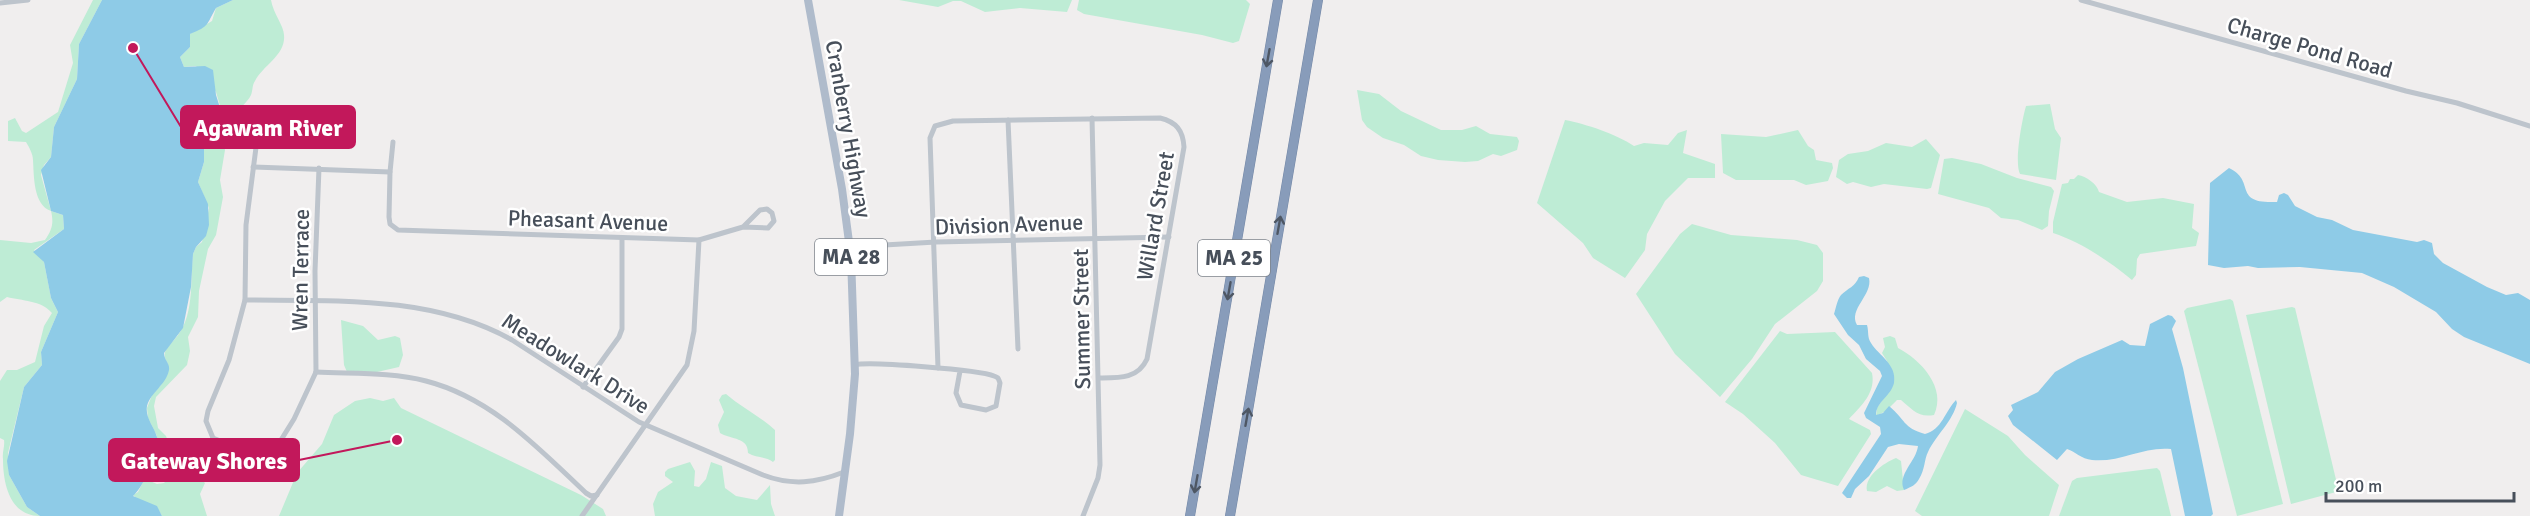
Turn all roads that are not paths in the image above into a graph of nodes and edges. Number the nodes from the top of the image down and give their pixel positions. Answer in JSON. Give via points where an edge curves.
{"nodes":[{"id":1,"x":28,"y":0,"type":"edge"},
{"id":2,"x":808,"y":0,"type":"edge"},
{"id":3,"x":1278,"y":0,"type":"edge"},
{"id":4,"x":1318,"y":0,"type":"edge"},
{"id":5,"x":2081,"y":0,"type":"edge"},
{"id":6,"x":0,"y":3,"type":"edge"},
{"id":7,"x":1092,"y":118,"type":"junction"},
{"id":8,"x":1008,"y":120,"type":"junction"},
{"id":9,"x":2530,"y":126,"type":"edge"},
{"id":10,"x":258,"y":132,"type":"dead end"},
{"id":11,"x":393,"y":142,"type":"dead end"},
{"id":12,"x":253,"y":166,"type":"junction"},
{"id":13,"x":319,"y":168,"type":"junction"},
{"id":14,"x":390,"y":172,"type":"junction"},
{"id":15,"x":743,"y":227,"type":"junction"},
{"id":16,"x":1169,"y":237,"type":"junction"},
{"id":17,"x":622,"y":238,"type":"junction"},
{"id":18,"x":1095,"y":238,"type":"junction"},
{"id":19,"x":699,"y":240,"type":"junction"},
{"id":20,"x":1013,"y":240,"type":"junction"},
{"id":21,"x":936,"y":242,"type":"junction"},
{"id":22,"x":850,"y":247,"type":"junction"},
{"id":23,"x":245,"y":300,"type":"junction"},
{"id":24,"x":315,"y":302,"type":"junction"},
{"id":25,"x":1018,"y":349,"type":"dead end"},
{"id":26,"x":855,"y":365,"type":"junction"},
{"id":27,"x":938,"y":368,"type":"junction"},
{"id":28,"x":960,"y":371,"type":"junction"},
{"id":29,"x":316,"y":372,"type":"junction"},
{"id":30,"x":1099,"y":378,"type":"junction"},
{"id":31,"x":583,"y":387,"type":"junction"},
{"id":32,"x":645,"y":425,"type":"junction"},
{"id":33,"x":844,"y":472,"type":"junction"},
{"id":34,"x":597,"y":495,"type":"junction"},
{"id":35,"x":582,"y":516,"type":"edge"},
{"id":36,"x":839,"y":516,"type":"edge"},
{"id":37,"x":1083,"y":516,"type":"edge"},
{"id":38,"x":1190,"y":516,"type":"edge"},
{"id":39,"x":1230,"y":516,"type":"edge"}],
"edges":[{"from":1,"to":6,"type":"street"},
{"from":2,"to":22,"type":"main road","name":"Cranberry Highway","number":"MA 28"},
{"from":3,"to":38,"type":"highway","number":"MA 25","one_way":true},
{"from":39,"to":4,"type":"highway","number":"MA 25","one_way":true},
{"from":5,"to":9,"type":"street","name":"Charge Pond Road"},
{"from":7,"to":8,"type":"street","name":"Willard Street"},
{"from":7,"to":16,"type":"street","name":"Willard Street","via":[[1160,118],[1179,128],[1184,147]]},
{"from":7,"to":18,"type":"street","name":"Summer Street"},
{"from":8,"to":20,"type":"street"},
{"from":8,"to":21,"type":"street","name":"Willard Street","via":[[953,121],[934,126],[930,138]]},
{"from":10,"to":12,"type":"street"},
{"from":11,"to":14,"type":"street"},
{"from":12,"to":13,"type":"street"},
{"from":12,"to":23,"type":"street","via":[[245,243]]},
{"from":13,"to":14,"type":"street"},
{"from":13,"to":24,"type":"street","name":"Wren Terrace"},
{"from":14,"to":17,"type":"street","name":"Pheasant Avenue","via":[[389,217],[398,231]]},
{"from":15,"to":15,"type":"street","name":"Pheasant Avenue","via":[[759,210],[772,213],[774,222],[768,228]]},
{"from":15,"to":19,"type":"street","name":"Pheasant Avenue"},
{"from":16,"to":18,"type":"street","name":"Division Avenue"},
{"from":16,"to":30,"type":"street","name":"Willard Street","via":[[1145,365],[1126,377]]},
{"from":17,"to":19,"type":"street","name":"Pheasant Avenue"},
{"from":17,"to":31,"type":"street","via":[[621,332]]},
{"from":18,"to":20,"type":"street","name":"Division Avenue"},
{"from":18,"to":30,"type":"street","name":"Summer Street"},
{"from":19,"to":32,"type":"street","via":[[690,355],[681,376]]},
{"from":20,"to":21,"type":"street","name":"Division Avenue"},
{"from":20,"to":25,"type":"street"},
{"from":21,"to":22,"type":"street","name":"Division Avenue"},
{"from":21,"to":27,"type":"street"},
{"from":22,"to":26,"type":"main road","name":"Cranberry Highway","number":"MA 28"},
{"from":23,"to":24,"type":"street","name":"Meadowlark Drive"},
{"from":23,"to":29,"type":"street","via":[[230,360],[207,416],[213,438],[268,461]]},
{"from":24,"to":29,"type":"street","name":"Wren Terrace"},
{"from":24,"to":31,"type":"street","name":"Meadowlark Drive","via":[[415,307],[463,318],[513,340]]},
{"from":26,"to":27,"type":"street"},
{"from":26,"to":33,"type":"main road","name":"Cranberry Highway","number":"MA 28"},
{"from":27,"to":28,"type":"street"},
{"from":28,"to":28,"type":"street","via":[[999,379],[996,406],[986,410],[966,408],[957,401]]},
{"from":29,"to":34,"type":"street","via":[[415,379],[459,393],[518,430],[586,494]]},
{"from":30,"to":37,"type":"street","name":"Summer Street","via":[[1100,471]]},
{"from":31,"to":32,"type":"street","name":"Meadowlark Drive"},
{"from":32,"to":33,"type":"street","name":"Meadowlark Drive","via":[[773,479],[809,482]]},
{"from":32,"to":34,"type":"street"},
{"from":33,"to":36,"type":"main road","name":"Cranberry Highway","number":"MA 28"},
{"from":34,"to":35,"type":"street"}]}
